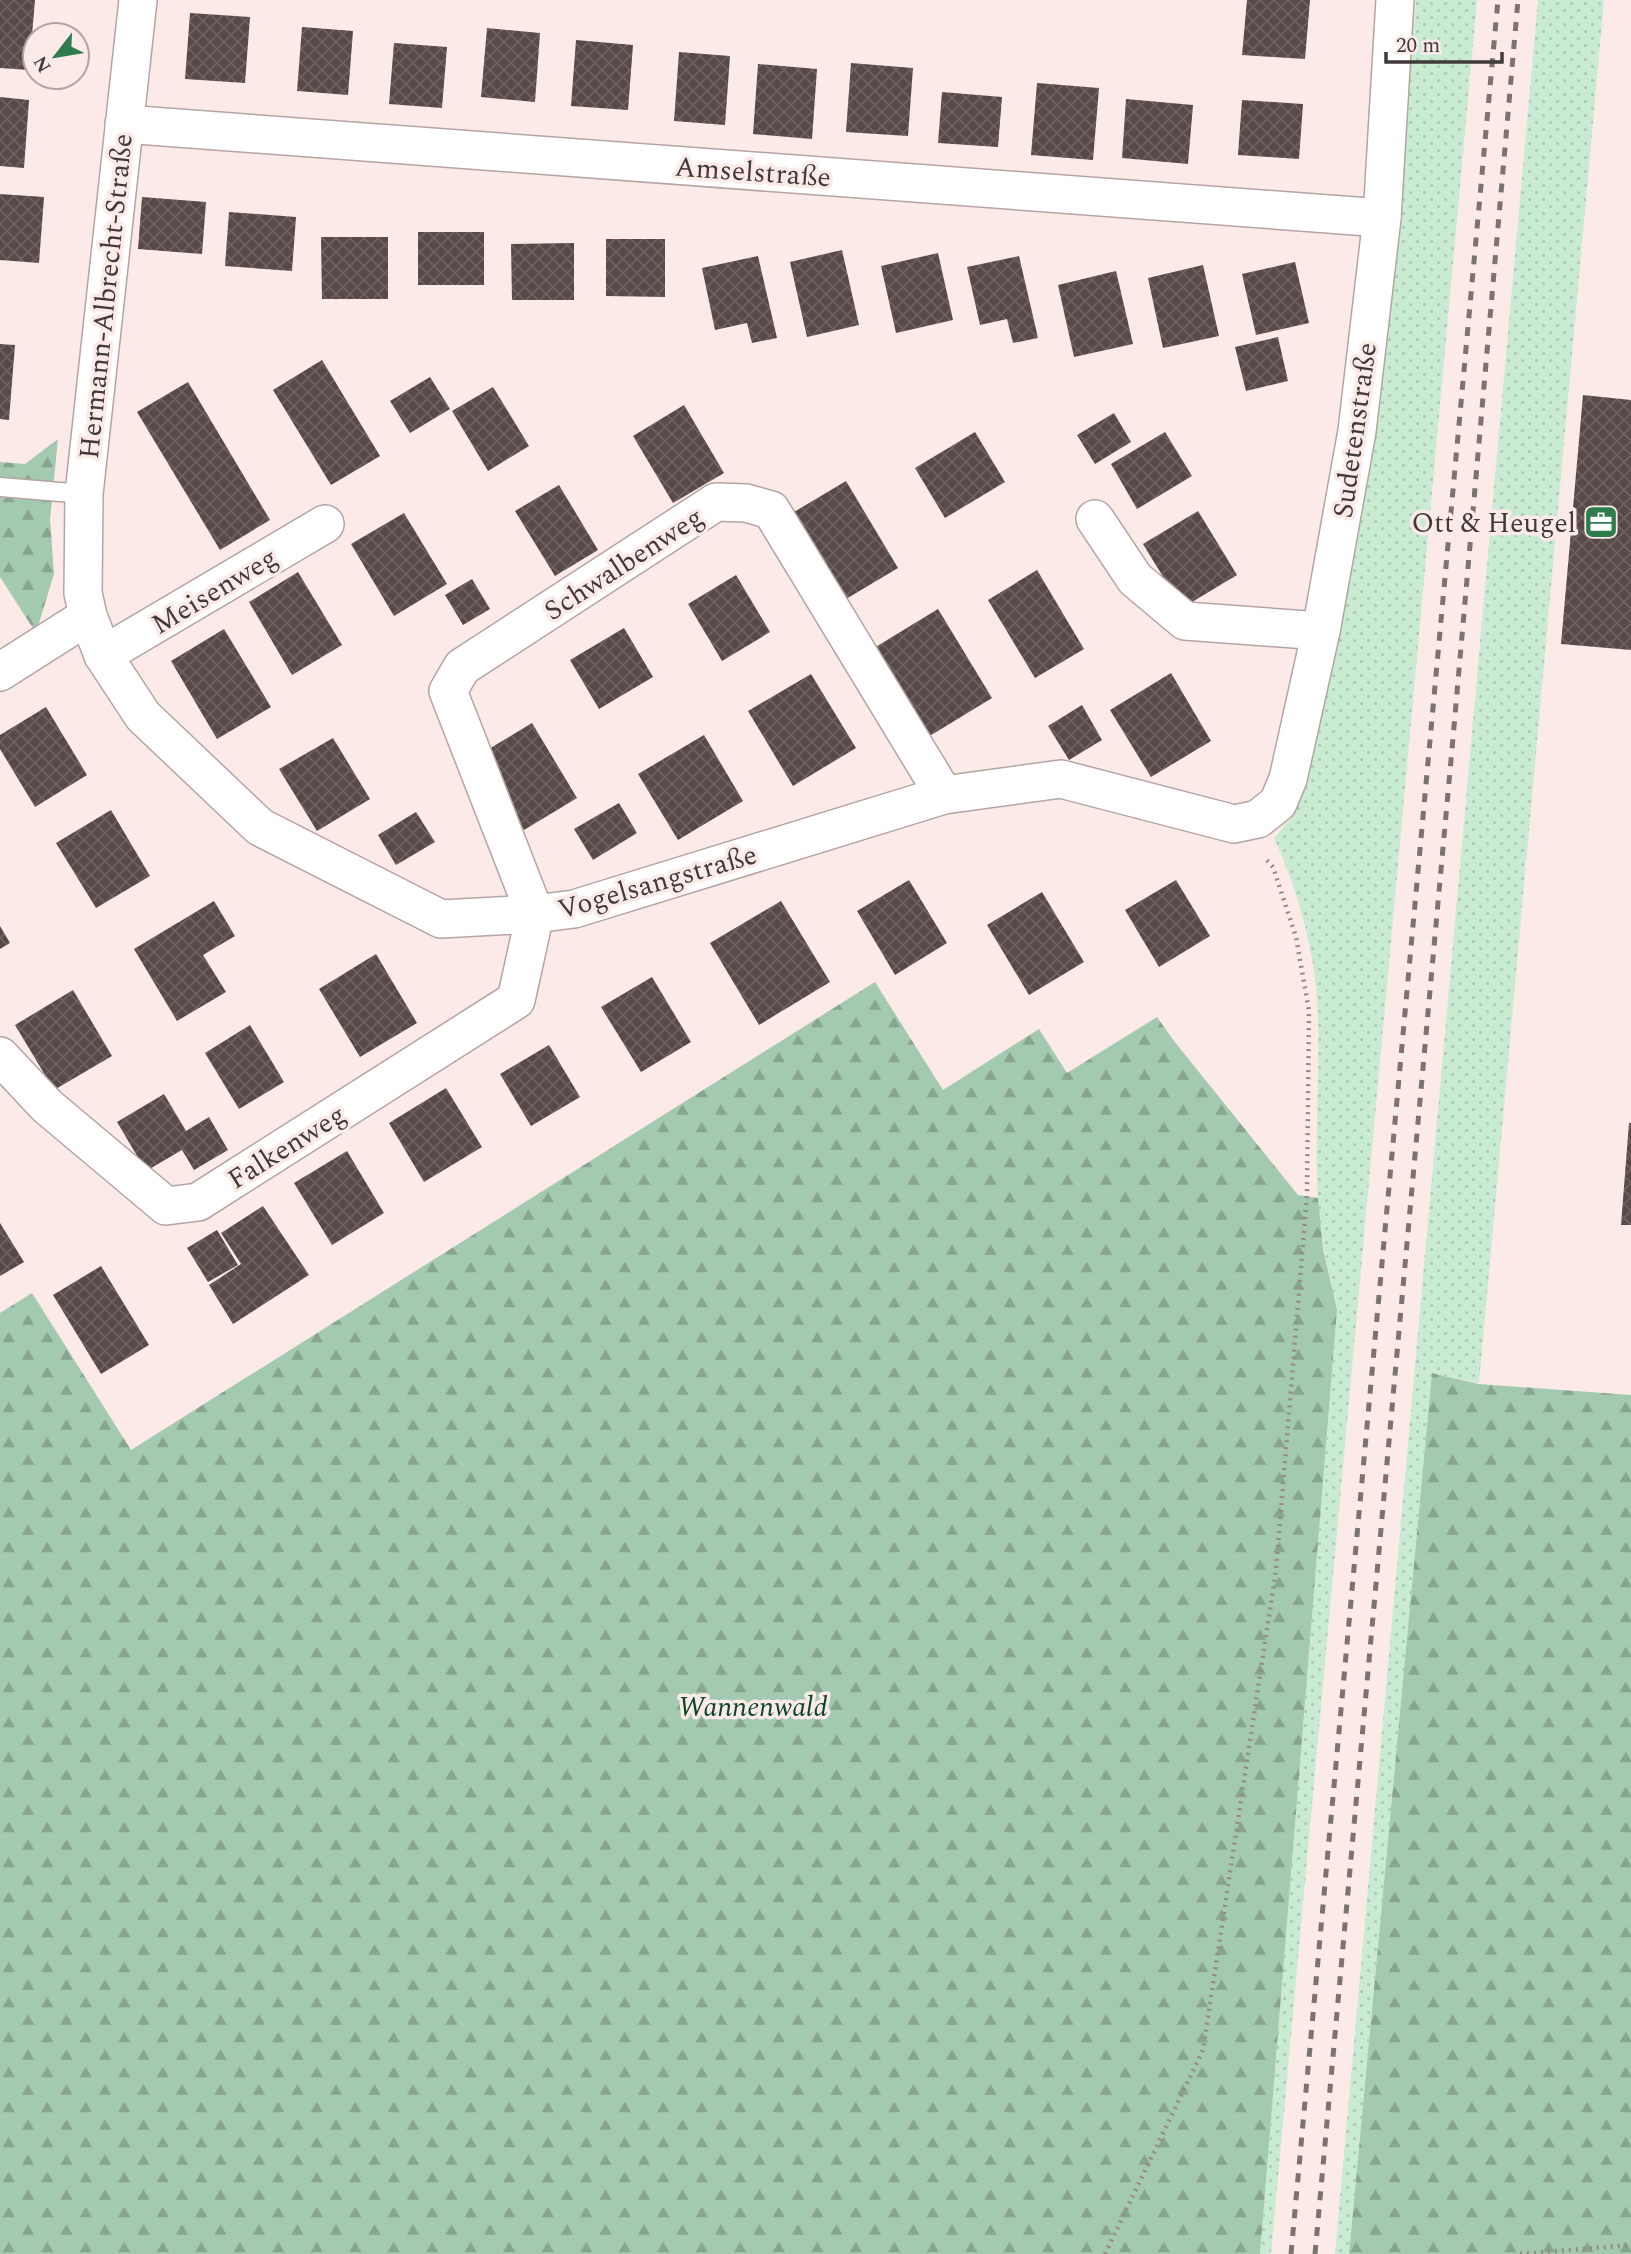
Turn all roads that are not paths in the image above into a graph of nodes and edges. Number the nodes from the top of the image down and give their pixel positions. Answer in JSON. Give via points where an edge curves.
{"nodes":[{"id":1,"x":138,"y":0,"type":"edge"},
{"id":2,"x":1395,"y":0,"type":"edge"},
{"id":3,"x":124,"y":124,"type":"junction"},
{"id":4,"x":1382,"y":218,"type":"junction"},
{"id":5,"x":0,"y":487,"type":"edge"},
{"id":6,"x":84,"y":494,"type":"junction"},
{"id":7,"x":1096,"y":519,"type":"dead end"},
{"id":8,"x":325,"y":524,"type":"dead end"},
{"id":9,"x":86,"y":605,"type":"junction"},
{"id":10,"x":1321,"y":631,"type":"junction"},
{"id":11,"x":103,"y":655,"type":"junction"},
{"id":12,"x":0,"y":672,"type":"edge"},
{"id":13,"x":944,"y":795,"type":"junction"},
{"id":14,"x":1234,"y":824,"type":"joint"},
{"id":15,"x":535,"y":914,"type":"junction"},
{"id":16,"x":0,"y":1056,"type":"edge"}],
"edges":[{"from":1,"to":3,"type":"street","name":"Hermann-Albrecht-Straße"},
{"from":2,"to":4,"type":"street","name":"Sudetenstraße"},
{"from":3,"to":4,"type":"street","name":"Amselstraße"},
{"from":3,"to":6,"type":"street","name":"Hermann-Albrecht-Straße"},
{"from":4,"to":10,"type":"street","name":"Sudetenstraße","via":[[1357,431]]},
{"from":5,"to":6,"type":"lane"},
{"from":6,"to":9,"type":"street","name":"Hermann-Albrecht-Straße"},
{"from":7,"to":10,"type":"street","via":[[1135,579],[1185,621]]},
{"from":8,"to":11,"type":"street","name":"Meisenweg"},
{"from":9,"to":11,"type":"street","name":"Vogelsangstraße"},
{"from":9,"to":12,"type":"street"},
{"from":10,"to":14,"type":"street","name":"Sudetenstraße","via":[[1288,779],[1278,803],[1258,819]]},
{"from":11,"to":15,"type":"street","name":"Vogelsangstraße","via":[[143,716],[260,827],[441,919]]},
{"from":13,"to":14,"type":"street","name":"Vogelsangstraße","via":[[1061,779]]},
{"from":13,"to":15,"type":"street","name":"Vogelsangstraße","via":[[574,909]]},
{"from":13,"to":15,"type":"street","name":"Schwalbenweg","via":[[771,510],[716,502],[462,667],[449,691]]},
{"from":15,"to":16,"type":"street","name":"Falkenweg","via":[[516,1000],[198,1202],[166,1206],[47,1107]]}]}
